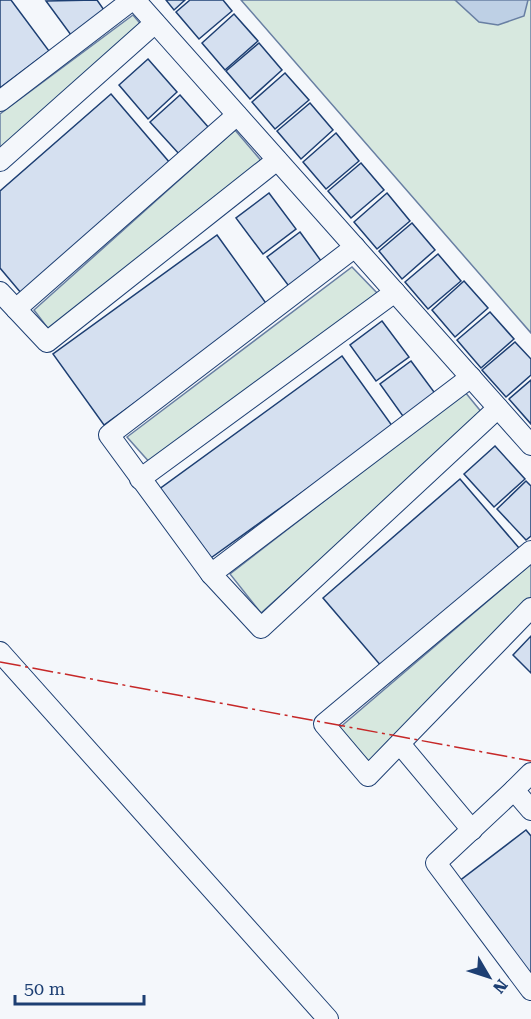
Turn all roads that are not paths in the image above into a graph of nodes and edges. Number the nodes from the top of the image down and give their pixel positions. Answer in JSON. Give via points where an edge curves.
{"nodes":[{"id":1,"x":133,"y":0,"type":"edge"},
{"id":2,"x":155,"y":23,"type":"junction"},
{"id":3,"x":0,"y":101,"type":"edge"},
{"id":4,"x":237,"y":114,"type":"junction"},
{"id":5,"x":277,"y":160,"type":"junction"},
{"id":6,"x":0,"y":161,"type":"edge"},
{"id":7,"x":355,"y":247,"type":"junction"},
{"id":8,"x":0,"y":292,"type":"edge"},
{"id":9,"x":395,"y":292,"type":"junction"},
{"id":10,"x":16,"y":309,"type":"junction"},
{"id":11,"x":471,"y":377,"type":"junction"},
{"id":12,"x":498,"y":408,"type":"junction"},
{"id":13,"x":531,"y":445,"type":"edge"},
{"id":14,"x":140,"y":479,"type":"junction"},
{"id":15,"x":531,"y":551,"type":"edge"},
{"id":16,"x":211,"y":574,"type":"junction"},
{"id":17,"x":531,"y":608,"type":"edge"},
{"id":18,"x":0,"y":652,"type":"edge"},
{"id":19,"x":400,"y":744,"type":"junction"},
{"id":20,"x":531,"y":773,"type":"edge"},
{"id":21,"x":514,"y":790,"type":"junction"},
{"id":22,"x":531,"y":810,"type":"edge"},
{"id":23,"x":472,"y":830,"type":"junction"},
{"id":24,"x":531,"y":990,"type":"edge"},
{"id":25,"x":328,"y":1019,"type":"edge"}],
"edges":[{"from":1,"to":2,"type":"street"},
{"from":1,"to":3,"type":"street"},
{"from":2,"to":4,"type":"street"},
{"from":2,"to":6,"type":"street"},
{"from":4,"to":5,"type":"street"},
{"from":4,"to":10,"type":"street"},
{"from":5,"to":7,"type":"street"},
{"from":5,"to":10,"type":"street","via":[[47,342]]},
{"from":7,"to":9,"type":"street"},
{"from":7,"to":14,"type":"street","via":[[109,435]]},
{"from":8,"to":10,"type":"street"},
{"from":9,"to":11,"type":"street"},
{"from":9,"to":14,"type":"street"},
{"from":11,"to":12,"type":"street"},
{"from":11,"to":16,"type":"street"},
{"from":12,"to":13,"type":"street"},
{"from":12,"to":16,"type":"street","via":[[261,628]]},
{"from":14,"to":16,"type":"street"},
{"from":15,"to":19,"type":"street","via":[[324,724],[368,777]]},
{"from":17,"to":19,"type":"street"},
{"from":18,"to":25,"type":"street"},
{"from":19,"to":23,"type":"street"},
{"from":20,"to":21,"type":"street"},
{"from":21,"to":22,"type":"street"},
{"from":21,"to":23,"type":"street"},
{"from":23,"to":24,"type":"street","via":[[436,863]]}]}
